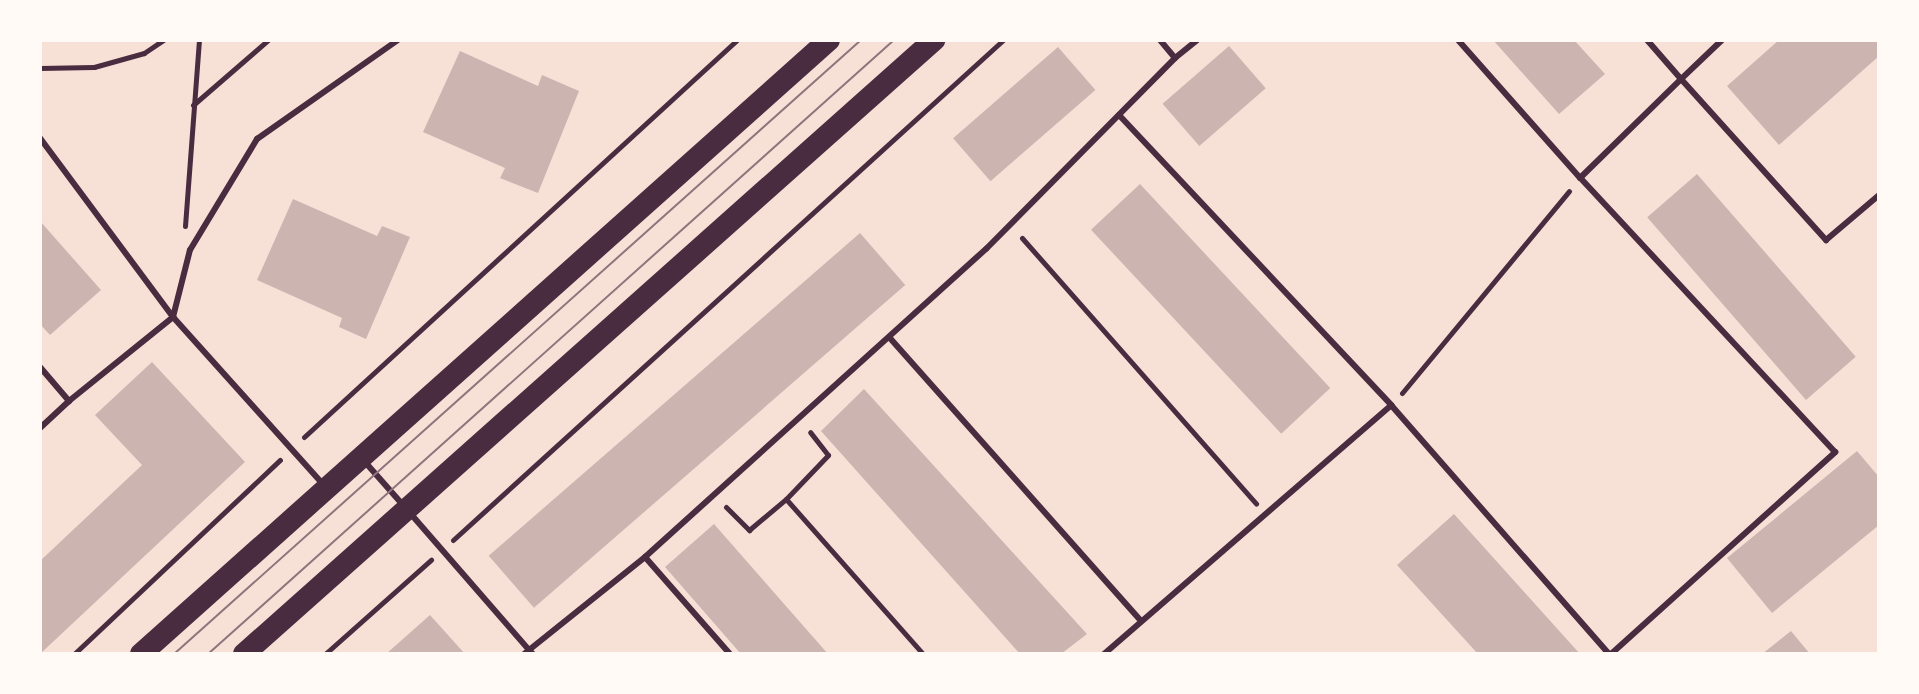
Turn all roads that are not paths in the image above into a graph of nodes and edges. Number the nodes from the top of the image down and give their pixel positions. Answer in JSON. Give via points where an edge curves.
{"nodes":[{"id":1,"x":398,"y":40,"type":"edge"},
{"id":2,"x":829,"y":40,"type":"edge"},
{"id":3,"x":934,"y":40,"type":"edge"},
{"id":4,"x":1160,"y":40,"type":"edge"},
{"id":5,"x":1197,"y":40,"type":"edge"},
{"id":6,"x":1458,"y":40,"type":"edge"},
{"id":7,"x":1647,"y":40,"type":"edge"},
{"id":8,"x":1722,"y":40,"type":"edge"},
{"id":9,"x":1175,"y":58,"type":"junction"},
{"id":10,"x":1681,"y":79,"type":"junction"},
{"id":11,"x":1119,"y":115,"type":"junction"},
{"id":12,"x":40,"y":138,"type":"edge"},
{"id":13,"x":1580,"y":178,"type":"junction"},
{"id":14,"x":1879,"y":195,"type":"edge"},
{"id":15,"x":173,"y":317,"type":"junction"},
{"id":16,"x":889,"y":337,"type":"junction"},
{"id":17,"x":40,"y":367,"type":"edge"},
{"id":18,"x":69,"y":401,"type":"junction"},
{"id":19,"x":1391,"y":405,"type":"junction"},
{"id":20,"x":40,"y":428,"type":"edge"},
{"id":21,"x":360,"y":456,"type":"junction"},
{"id":22,"x":325,"y":486,"type":"junction"},
{"id":23,"x":407,"y":510,"type":"junction"},
{"id":24,"x":645,"y":557,"type":"junction"},
{"id":25,"x":1140,"y":620,"type":"junction"},
{"id":26,"x":529,"y":653,"type":"edge"},
{"id":27,"x":141,"y":654,"type":"edge"},
{"id":28,"x":244,"y":654,"type":"edge"},
{"id":29,"x":730,"y":654,"type":"edge"},
{"id":30,"x":1104,"y":654,"type":"edge"},
{"id":31,"x":1610,"y":654,"type":"edge"}],
"edges":[{"from":1,"to":15,"type":"lane","via":[[257,139],[190,250]]},
{"from":2,"to":21,"type":"highway"},
{"from":3,"to":23,"type":"highway"},
{"from":4,"to":9,"type":"lane"},
{"from":5,"to":9,"type":"lane"},
{"from":6,"to":13,"type":"lane"},
{"from":7,"to":10,"type":"lane"},
{"from":8,"to":10,"type":"lane"},
{"from":9,"to":11,"type":"lane"},
{"from":10,"to":13,"type":"lane"},
{"from":10,"to":14,"type":"lane","via":[[1826,240]]},
{"from":11,"to":16,"type":"lane"},
{"from":11,"to":19,"type":"lane"},
{"from":12,"to":15,"type":"lane"},
{"from":13,"to":31,"type":"lane","via":[[1835,452]]},
{"from":15,"to":18,"type":"lane"},
{"from":15,"to":22,"type":"lane"},
{"from":16,"to":24,"type":"lane"},
{"from":16,"to":25,"type":"lane"},
{"from":17,"to":18,"type":"lane"},
{"from":18,"to":20,"type":"lane"},
{"from":19,"to":25,"type":"lane"},
{"from":19,"to":31,"type":"lane"},
{"from":21,"to":22,"type":"highway"},
{"from":21,"to":23,"type":"lane"},
{"from":22,"to":27,"type":"highway"},
{"from":23,"to":26,"type":"lane"},
{"from":23,"to":28,"type":"highway"},
{"from":24,"to":26,"type":"lane"},
{"from":24,"to":29,"type":"lane"},
{"from":25,"to":30,"type":"lane"}]}
